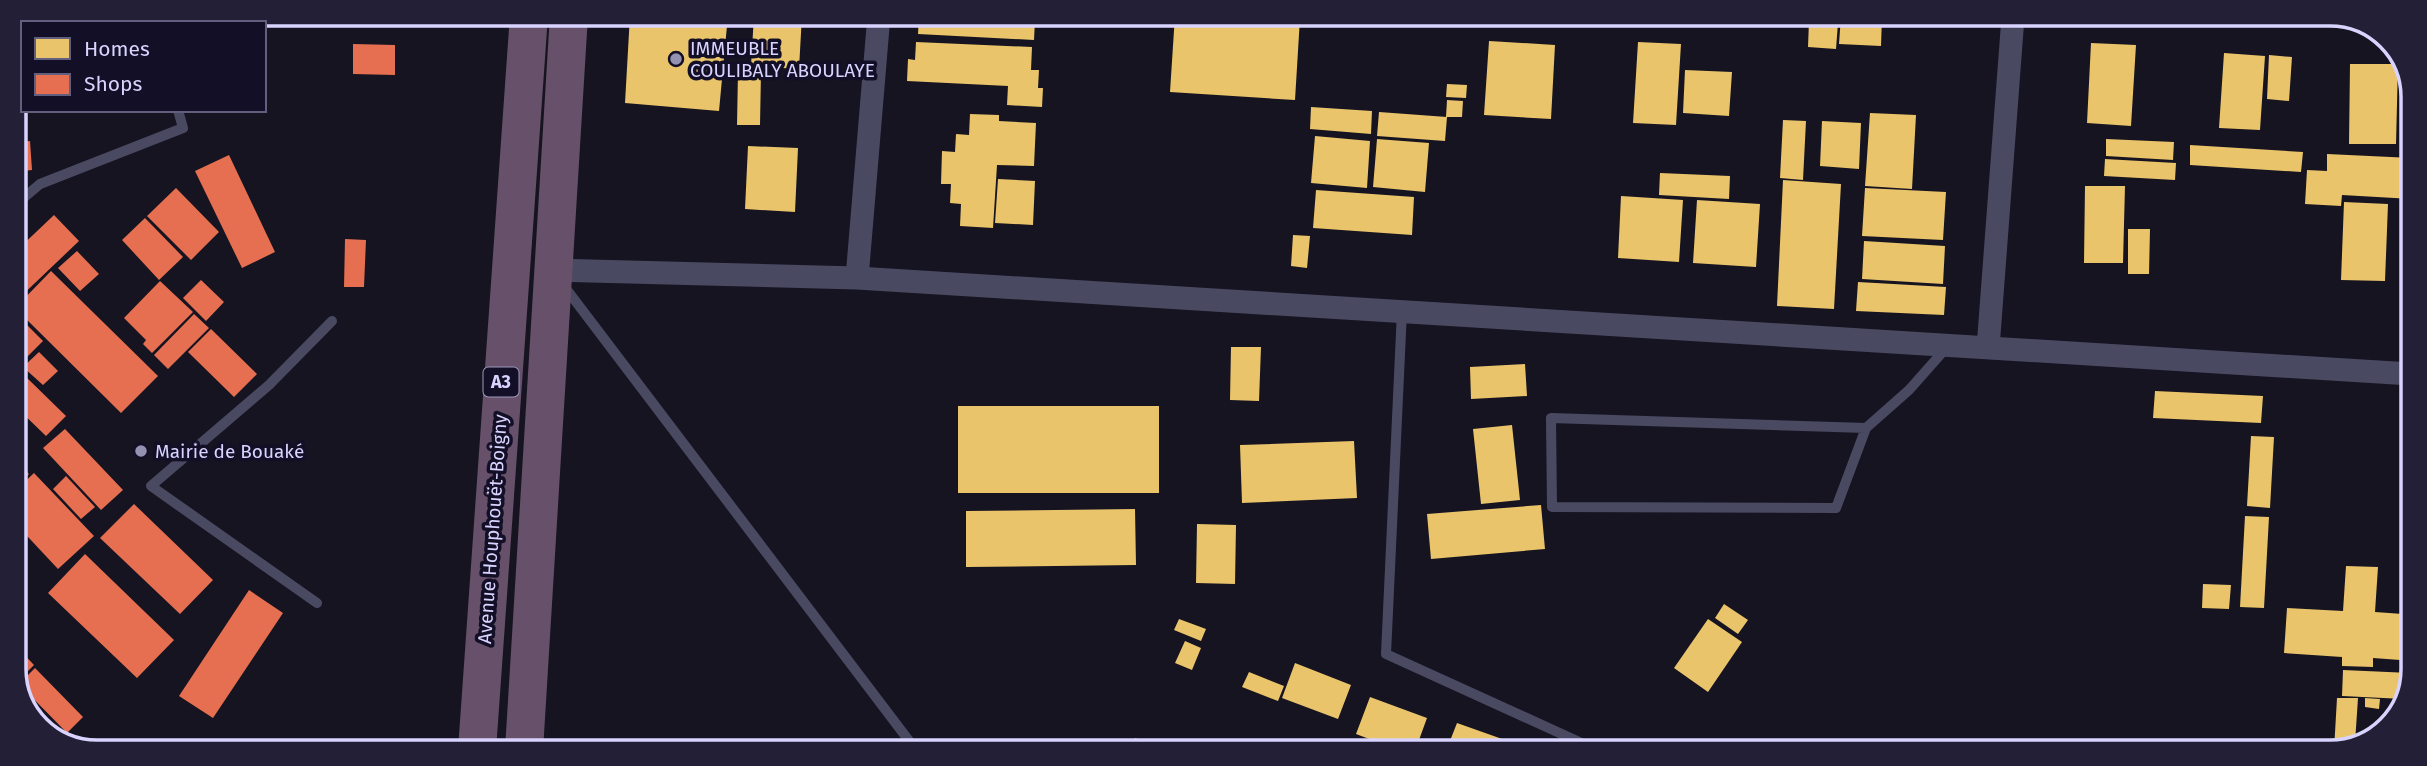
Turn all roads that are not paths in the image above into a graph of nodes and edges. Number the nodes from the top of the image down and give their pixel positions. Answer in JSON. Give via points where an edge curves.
{"nodes":[{"id":1,"x":527,"y":26,"type":"edge"},
{"id":2,"x":568,"y":26,"type":"edge"},
{"id":3,"x":878,"y":26,"type":"edge"},
{"id":4,"x":2012,"y":26,"type":"edge"},
{"id":5,"x":179,"y":112,"type":"edge"},
{"id":6,"x":26,"y":196,"type":"edge"},
{"id":7,"x":552,"y":270,"type":"junction"},
{"id":8,"x":857,"y":278,"type":"junction"},
{"id":9,"x":1402,"y":311,"type":"junction"},
{"id":10,"x":332,"y":321,"type":"dead end"},
{"id":11,"x":1948,"y":346,"type":"junction"},
{"id":12,"x":1988,"y":348,"type":"junction"},
{"id":13,"x":2401,"y":373,"type":"edge"},
{"id":14,"x":1866,"y":428,"type":"junction"},
{"id":15,"x":317,"y":603,"type":"dead end"},
{"id":16,"x":478,"y":740,"type":"edge"},
{"id":17,"x":524,"y":740,"type":"edge"},
{"id":18,"x":908,"y":740,"type":"edge"},
{"id":19,"x":1575,"y":740,"type":"edge"}],
"edges":[{"from":1,"to":16,"type":"highway","name":"Avenue Houphouët-Boigny","number":"A3"},
{"from":2,"to":7,"type":"highway","number":"A3"},
{"from":3,"to":8,"type":"street"},
{"from":4,"to":12,"type":"street"},
{"from":5,"to":6,"type":"lane","via":[[183,128],[40,184]]},
{"from":7,"to":8,"type":"street"},
{"from":7,"to":17,"type":"highway","number":"A3"},
{"from":7,"to":18,"type":"lane"},
{"from":8,"to":9,"type":"street"},
{"from":9,"to":11,"type":"street"},
{"from":9,"to":19,"type":"lane","via":[[1386,654]]},
{"from":10,"to":15,"type":"lane","via":[[269,385],[151,486]]},
{"from":11,"to":12,"type":"street"},
{"from":11,"to":14,"type":"lane","via":[[1909,390]]},
{"from":12,"to":13,"type":"street"},
{"from":14,"to":14,"type":"lane","via":[[1836,508],[1552,507],[1552,418]]}]}
